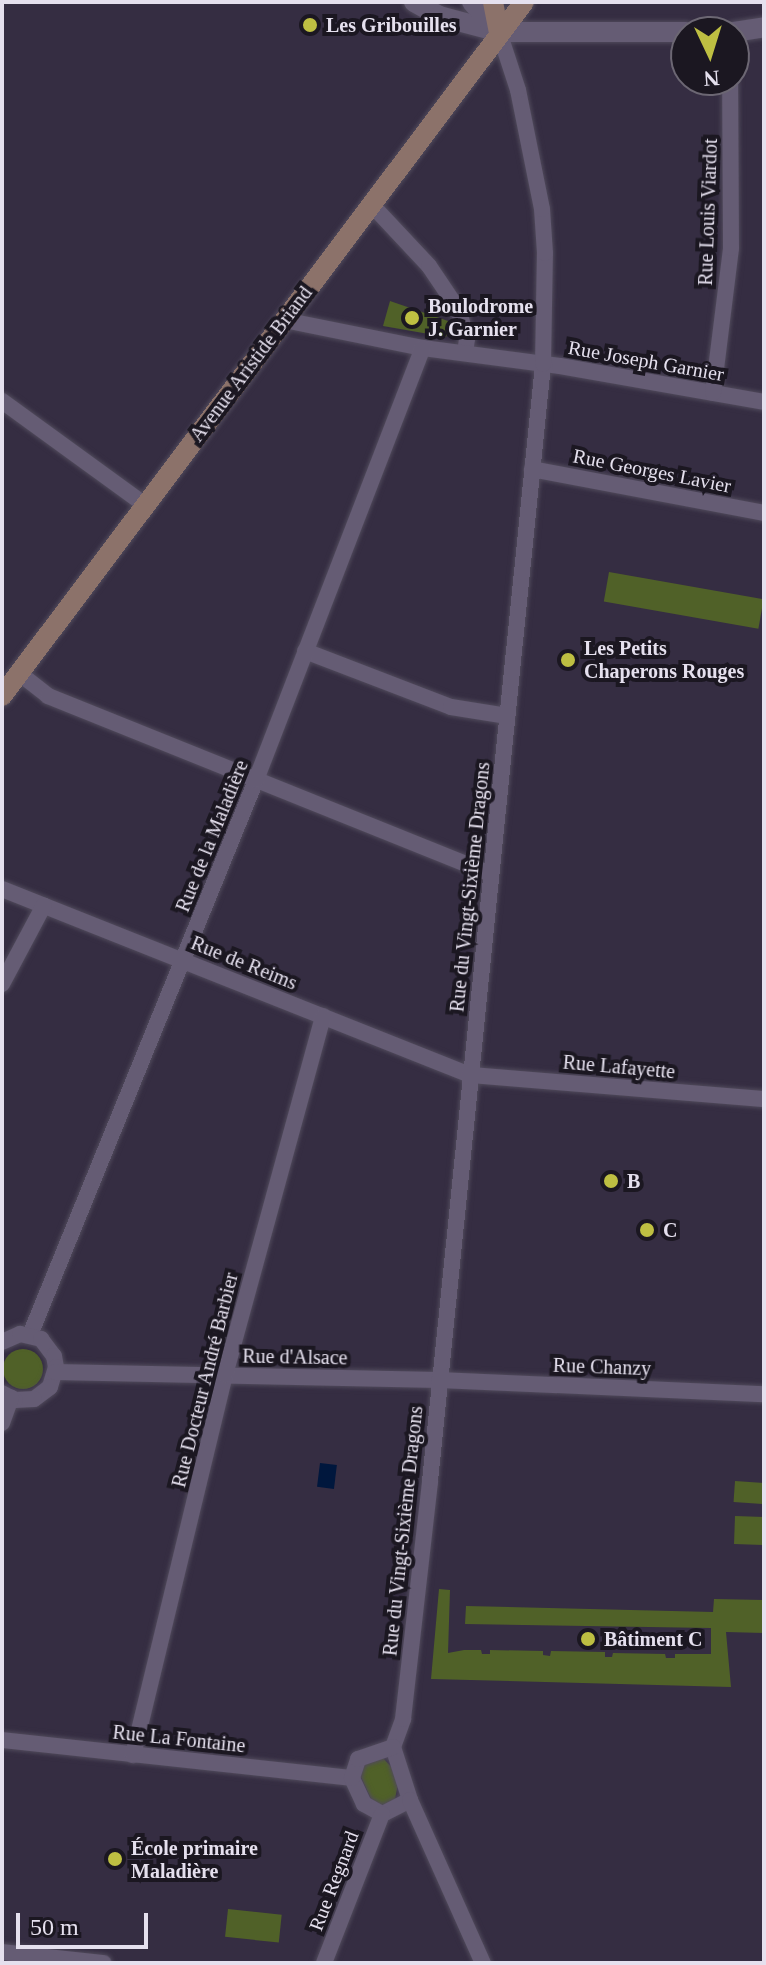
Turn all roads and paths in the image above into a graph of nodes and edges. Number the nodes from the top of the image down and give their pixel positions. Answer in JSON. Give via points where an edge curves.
{"nodes":[{"id":1,"x":414,"y":2,"type":"edge"},
{"id":2,"x":472,"y":2,"type":"edge"},
{"id":3,"x":493,"y":2,"type":"edge"},
{"id":4,"x":524,"y":2,"type":"edge"},
{"id":5,"x":499,"y":32,"type":"junction"},
{"id":6,"x":670,"y":32,"type":"edge"},
{"id":7,"x":730,"y":96,"type":"edge"},
{"id":8,"x":371,"y":204,"type":"junction"},
{"id":9,"x":284,"y":320,"type":"junction"},
{"id":10,"x":423,"y":348,"type":"junction"},
{"id":11,"x":465,"y":353,"type":"junction"},
{"id":12,"x":543,"y":364,"type":"junction"},
{"id":13,"x":713,"y":393,"type":"junction"},
{"id":14,"x":2,"y":401,"type":"edge"},
{"id":15,"x":764,"y":402,"type":"edge"},
{"id":16,"x":532,"y":469,"type":"junction"},
{"id":17,"x":145,"y":505,"type":"junction"},
{"id":18,"x":764,"y":513,"type":"edge"},
{"id":19,"x":305,"y":651,"type":"junction"},
{"id":20,"x":19,"y":673,"type":"junction"},
{"id":21,"x":2,"y":696,"type":"edge"},
{"id":22,"x":507,"y":716,"type":"junction"},
{"id":23,"x":256,"y":780,"type":"junction"},
{"id":24,"x":491,"y":874,"type":"junction"},
{"id":25,"x":2,"y":889,"type":"edge"},
{"id":26,"x":44,"y":905,"type":"junction"},
{"id":27,"x":183,"y":960,"type":"junction"},
{"id":28,"x":2,"y":984,"type":"edge"},
{"id":29,"x":323,"y":1016,"type":"junction"},
{"id":30,"x":470,"y":1075,"type":"junction"},
{"id":31,"x":764,"y":1099,"type":"edge"},
{"id":32,"x":30,"y":1335,"type":"junction"},
{"id":33,"x":2,"y":1342,"type":"edge"},
{"id":34,"x":55,"y":1372,"type":"junction"},
{"id":35,"x":225,"y":1375,"type":"junction"},
{"id":36,"x":439,"y":1380,"type":"junction"},
{"id":37,"x":764,"y":1394,"type":"edge"},
{"id":38,"x":7,"y":1396,"type":"edge"},
{"id":39,"x":2,"y":1423,"type":"edge"},
{"id":40,"x":2,"y":1740,"type":"edge"},
{"id":41,"x":393,"y":1747,"type":"junction"},
{"id":42,"x":133,"y":1755,"type":"junction"},
{"id":43,"x":352,"y":1778,"type":"junction"},
{"id":44,"x":410,"y":1800,"type":"junction"},
{"id":45,"x":382,"y":1814,"type":"junction"},
{"id":46,"x":2,"y":1952,"type":"edge"},
{"id":47,"x":103,"y":1963,"type":"edge"},
{"id":48,"x":324,"y":1963,"type":"edge"},
{"id":49,"x":483,"y":1963,"type":"edge"}],
"edges":[{"from":1,"to":5,"type":"street","via":[[439,16]]},
{"from":2,"to":5,"type":"street"},
{"from":3,"to":5,"type":"main road"},
{"from":4,"to":5,"type":"main road","name":"Avenue Aristide Briand"},
{"from":5,"to":6,"type":"street"},
{"from":5,"to":8,"type":"main road","name":"Avenue Aristide Briand"},
{"from":5,"to":12,"type":"street","name":"Rue du Vingt-Sixième Dragons","via":[[518,90],[542,209]]},
{"from":7,"to":13,"type":"street","name":"Rue Louis Viardot","via":[[731,248]]},
{"from":8,"to":9,"type":"main road","name":"Avenue Aristide Briand"},
{"from":8,"to":11,"type":"street","via":[[429,266],[458,309],[467,339]]},
{"from":9,"to":10,"type":"street","name":"Rue Joseph Garnier"},
{"from":9,"to":17,"type":"main road","name":"Avenue Aristide Briand"},
{"from":10,"to":11,"type":"street","name":"Rue Joseph Garnier"},
{"from":10,"to":19,"type":"street","name":"Rue de la Maladière"},
{"from":11,"to":12,"type":"street","name":"Rue Joseph Garnier"},
{"from":12,"to":13,"type":"street","name":"Rue Joseph Garnier"},
{"from":12,"to":16,"type":"street","name":"Rue du Vingt-Sixième Dragons"},
{"from":13,"to":15,"type":"street","name":"Rue Joseph Garnier"},
{"from":14,"to":17,"type":"street"},
{"from":16,"to":18,"type":"street","name":"Rue Georges Lavier"},
{"from":16,"to":22,"type":"street","name":"Rue du Vingt-Sixième Dragons"},
{"from":17,"to":20,"type":"main road","name":"Avenue Aristide Briand"},
{"from":19,"to":22,"type":"street","via":[[451,707]]},
{"from":19,"to":23,"type":"street","name":"Rue de la Maladière"},
{"from":20,"to":21,"type":"main road","name":"Avenue Aristide Briand"},
{"from":20,"to":23,"type":"street","via":[[48,696]]},
{"from":22,"to":24,"type":"street","name":"Rue du Vingt-Sixième Dragons"},
{"from":23,"to":24,"type":"street"},
{"from":23,"to":27,"type":"street","name":"Rue de la Maladière"},
{"from":24,"to":30,"type":"street","name":"Rue du Vingt-Sixième Dragons"},
{"from":25,"to":26,"type":"street","name":"Rue de Reims"},
{"from":26,"to":27,"type":"street","name":"Rue de Reims"},
{"from":26,"to":28,"type":"street"},
{"from":27,"to":29,"type":"street","name":"Rue de Reims"},
{"from":27,"to":32,"type":"street","name":"Rue de la Maladière"},
{"from":29,"to":30,"type":"street","name":"Rue de Reims"},
{"from":29,"to":35,"type":"street","name":"Rue Docteur André Barbier"},
{"from":30,"to":31,"type":"street","name":"Rue Lafayette"},
{"from":30,"to":36,"type":"street","name":"Rue du Vingt-Sixième Dragons"},
{"from":32,"to":33,"type":"street"},
{"from":32,"to":34,"type":"street","via":[[49,1347]]},
{"from":34,"to":35,"type":"street","name":"Rue d'Alsace"},
{"from":34,"to":38,"type":"street","via":[[43,1394],[25,1401]]},
{"from":35,"to":36,"type":"street","name":"Rue d'Alsace"},
{"from":35,"to":42,"type":"street","name":"Rue Docteur André Barbier"},
{"from":36,"to":37,"type":"street","name":"Rue Chanzy"},
{"from":36,"to":41,"type":"street","name":"Rue du Vingt-Sixième Dragons","via":[[403,1719]]},
{"from":38,"to":39,"type":"street"},
{"from":40,"to":42,"type":"street","name":"Rue La Fontaine"},
{"from":41,"to":43,"type":"street","via":[[358,1759]]},
{"from":41,"to":44,"type":"street"},
{"from":42,"to":43,"type":"street","name":"Rue La Fontaine"},
{"from":43,"to":45,"type":"street","via":[[364,1804]]},
{"from":44,"to":45,"type":"street"},
{"from":44,"to":49,"type":"street"},
{"from":45,"to":48,"type":"street","name":"Rue Regnard"},
{"from":46,"to":47,"type":"street"}]}
